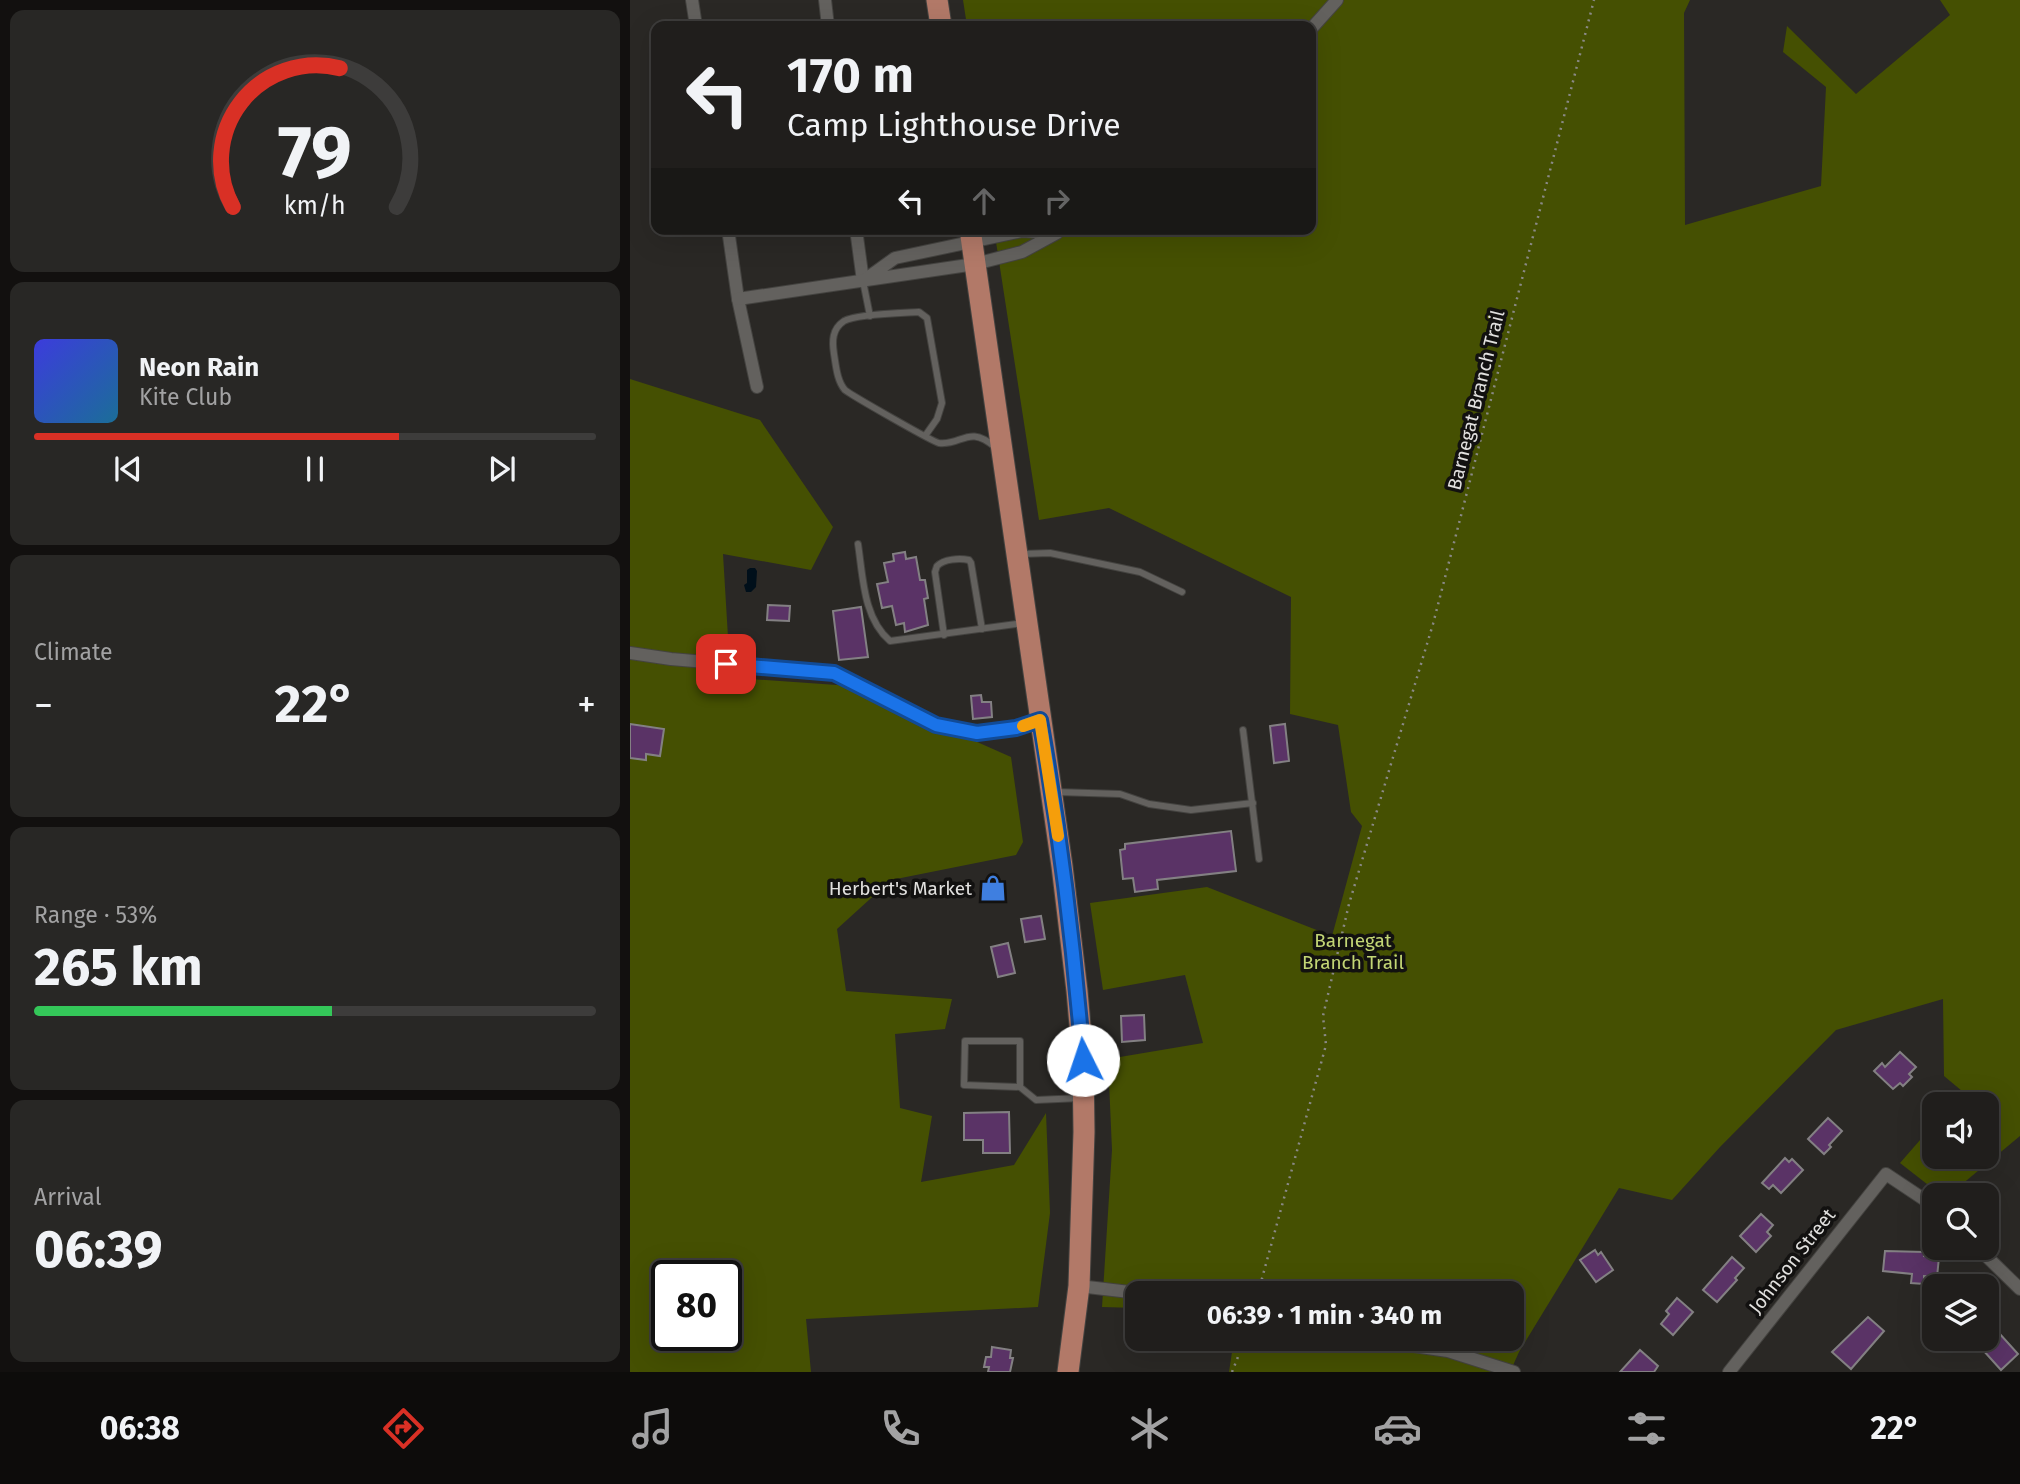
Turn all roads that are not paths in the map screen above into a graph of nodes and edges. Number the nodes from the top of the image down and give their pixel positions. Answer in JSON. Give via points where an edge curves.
{"nodes":[{"id":1,"x":692,"y":0,"type":"edge"},
{"id":2,"x":825,"y":0,"type":"edge"},
{"id":3,"x":937,"y":0,"type":"edge"},
{"id":4,"x":1337,"y":0,"type":"edge"},
{"id":5,"x":695,"y":21,"type":"edge"},
{"id":6,"x":827,"y":21,"type":"edge"},
{"id":7,"x":940,"y":21,"type":"edge"},
{"id":8,"x":1316,"y":23,"type":"edge"},
{"id":9,"x":728,"y":235,"type":"edge"},
{"id":10,"x":857,"y":235,"type":"edge"},
{"id":11,"x":1053,"y":235,"type":"edge"},
{"id":12,"x":971,"y":236,"type":"edge"},
{"id":13,"x":975,"y":264,"type":"junction"},
{"id":14,"x":863,"y":281,"type":"junction"},
{"id":15,"x":738,"y":299,"type":"junction"},
{"id":16,"x":870,"y":316,"type":"junction"},
{"id":17,"x":757,"y":387,"type":"dead end"},
{"id":18,"x":925,"y":436,"type":"junction"},
{"id":19,"x":1001,"y":452,"type":"junction"},
{"id":20,"x":858,"y":544,"type":"dead end"},
{"id":21,"x":1016,"y":554,"type":"junction"},
{"id":22,"x":1182,"y":592,"type":"dead end"},
{"id":23,"x":1026,"y":623,"type":"junction"},
{"id":24,"x":982,"y":629,"type":"junction"},
{"id":25,"x":944,"y":635,"type":"junction"},
{"id":26,"x":630,"y":653,"type":"edge"},
{"id":27,"x":1040,"y":720,"type":"junction"},
{"id":28,"x":1243,"y":730,"type":"dead end"},
{"id":29,"x":1051,"y":792,"type":"junction"},
{"id":30,"x":1254,"y":803,"type":"junction"},
{"id":31,"x":1259,"y":859,"type":"dead end"},
{"id":32,"x":1020,"y":1087,"type":"junction"},
{"id":33,"x":1083,"y":1097,"type":"junction"},
{"id":34,"x":1922,"y":1198,"type":"edge"},
{"id":35,"x":1990,"y":1260,"type":"edge"},
{"id":36,"x":1079,"y":1286,"type":"junction"},
{"id":37,"x":2020,"y":1289,"type":"edge"},
{"id":38,"x":1125,"y":1291,"type":"edge"},
{"id":39,"x":1448,"y":1351,"type":"edge"},
{"id":40,"x":1068,"y":1372,"type":"edge"},
{"id":41,"x":1514,"y":1372,"type":"edge"},
{"id":42,"x":1729,"y":1372,"type":"edge"}],
"edges":[{"from":1,"to":5,"type":"street"},
{"from":2,"to":6,"type":"street"},
{"from":3,"to":7,"type":"highway"},
{"from":4,"to":8,"type":"street"},
{"from":9,"to":15,"type":"street"},
{"from":10,"to":14,"type":"street"},
{"from":11,"to":13,"type":"street","via":[[1022,252]]},
{"from":12,"to":13,"type":"highway"},
{"from":12,"to":14,"type":"street","via":[[895,258]]},
{"from":13,"to":14,"type":"street"},
{"from":13,"to":19,"type":"highway"},
{"from":14,"to":15,"type":"street"},
{"from":14,"to":16,"type":"lane"},
{"from":15,"to":17,"type":"street"},
{"from":16,"to":18,"type":"lane","via":[[919,312],[927,318],[942,403]]},
{"from":16,"to":18,"type":"lane","via":[[846,320],[834,330],[838,376],[846,390]]},
{"from":18,"to":19,"type":"lane","via":[[940,443],[971,436],[987,440]]},
{"from":19,"to":21,"type":"highway"},
{"from":20,"to":25,"type":"lane","via":[[867,602],[885,636],[899,641]]},
{"from":21,"to":22,"type":"lane","via":[[1050,553],[1114,566],[1140,572]]},
{"from":21,"to":23,"type":"highway"},
{"from":23,"to":24,"type":"lane"},
{"from":23,"to":27,"type":"highway"},
{"from":24,"to":25,"type":"lane"},
{"from":24,"to":25,"type":"lane","via":[[971,563],[945,561],[935,572]]},
{"from":26,"to":27,"type":"street","via":[[834,673],[936,725],[977,733]]},
{"from":27,"to":29,"type":"highway"},
{"from":28,"to":30,"type":"lane"},
{"from":29,"to":30,"type":"lane","via":[[1120,794],[1191,810]]},
{"from":29,"to":33,"type":"highway","via":[[1077,991]]},
{"from":30,"to":31,"type":"lane"},
{"from":32,"to":32,"type":"lane","via":[[964,1085],[964,1041],[1020,1041]]},
{"from":32,"to":33,"type":"lane","via":[[1035,1100]]},
{"from":33,"to":36,"type":"highway"},
{"from":34,"to":42,"type":"street","name":"Johnson Street","via":[[1886,1174]]},
{"from":35,"to":37,"type":"street"},
{"from":36,"to":38,"type":"street"},
{"from":36,"to":40,"type":"highway"},
{"from":39,"to":41,"type":"street"}]}
